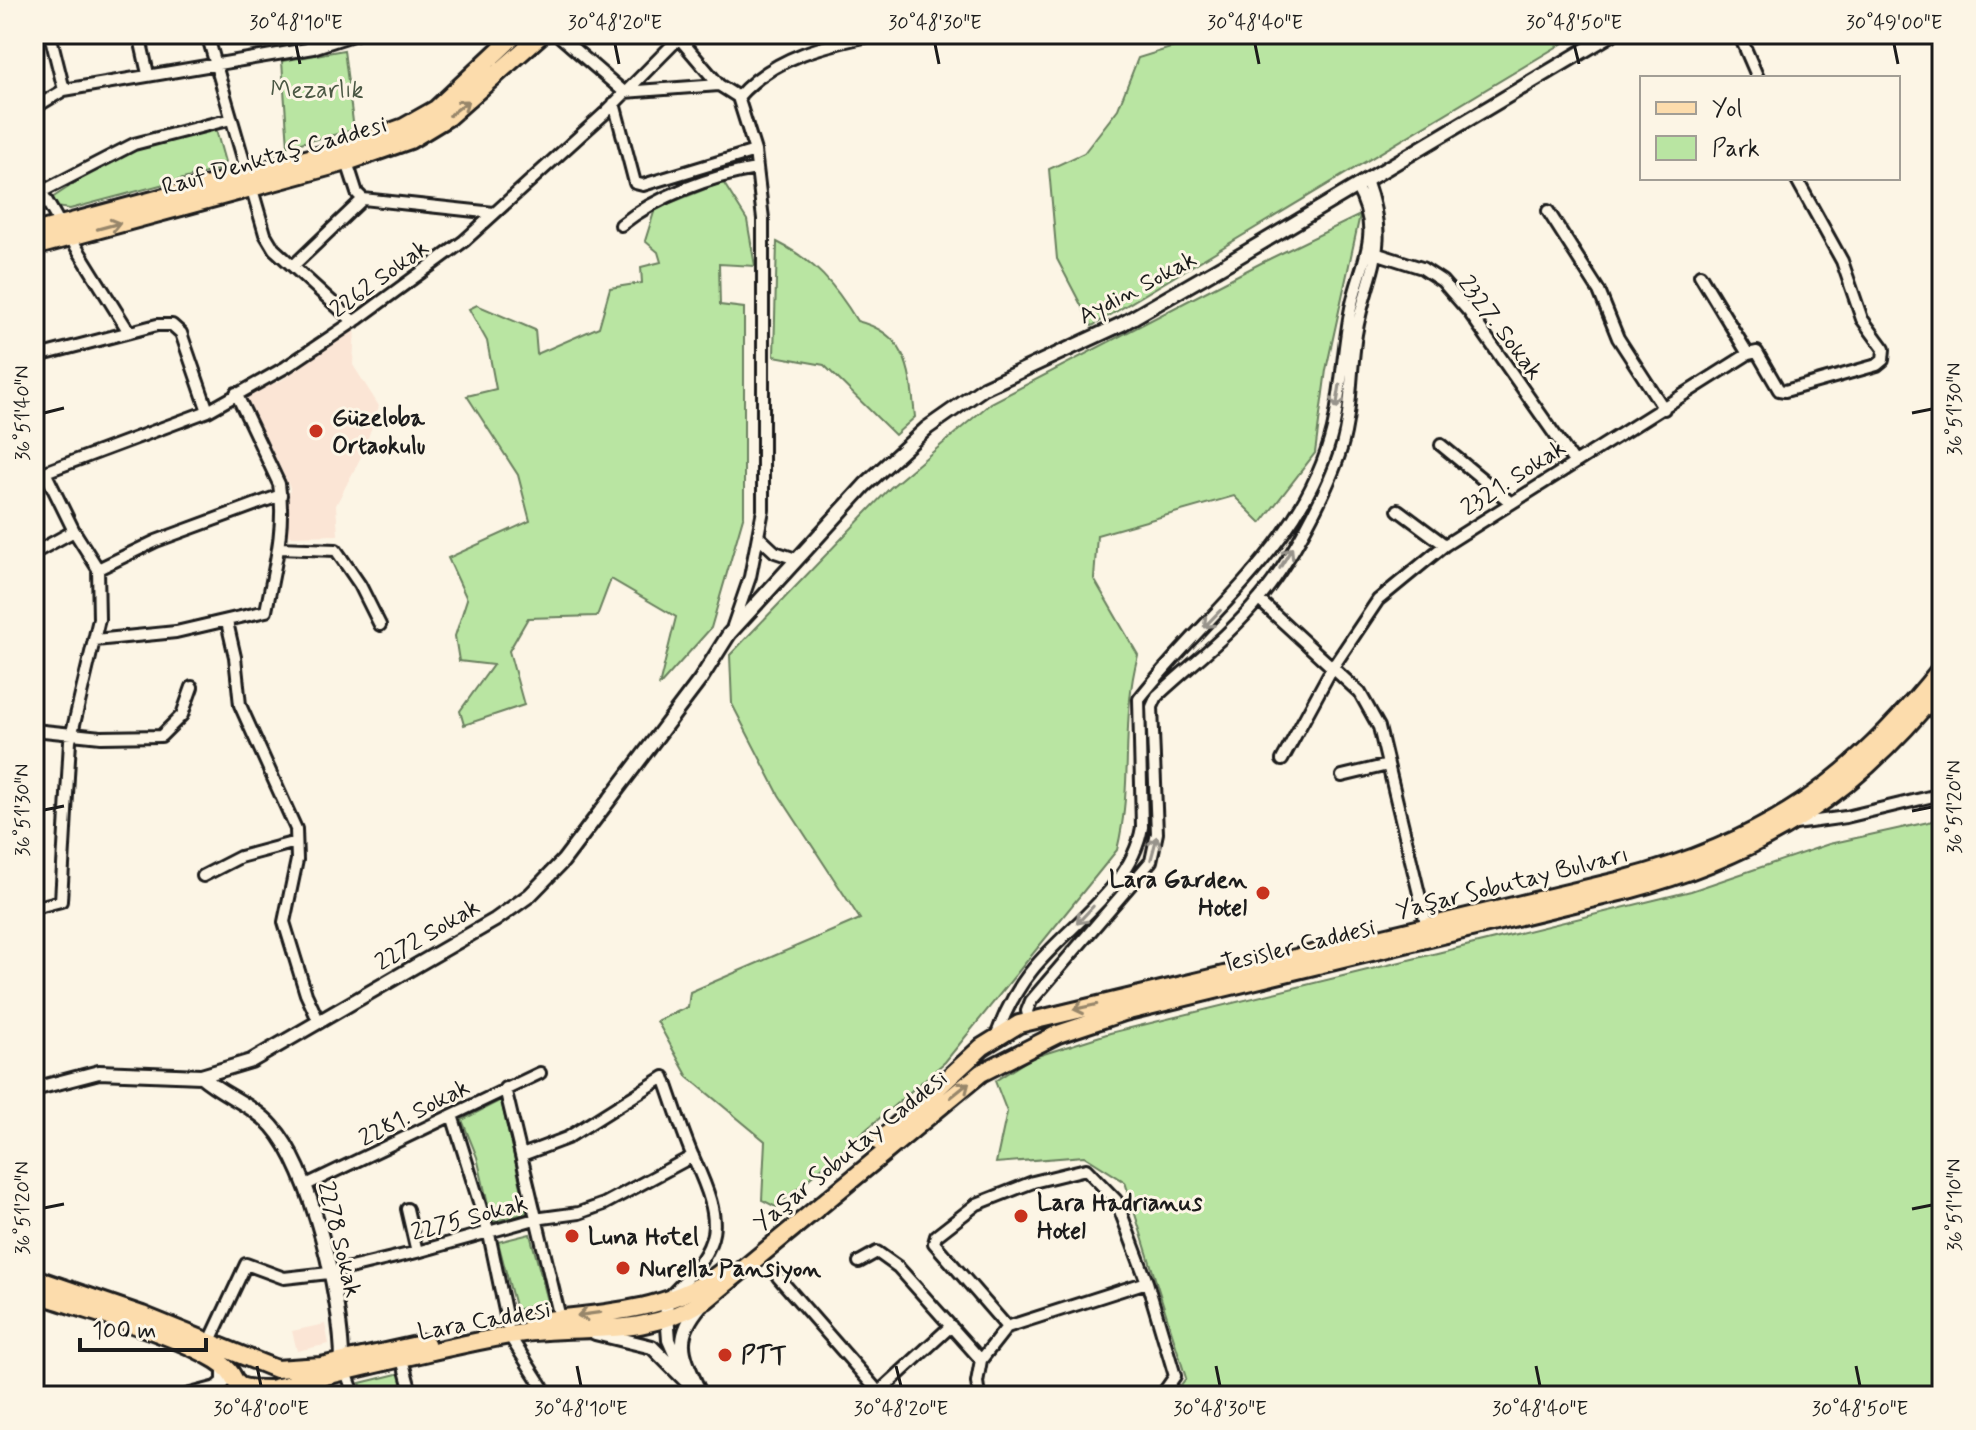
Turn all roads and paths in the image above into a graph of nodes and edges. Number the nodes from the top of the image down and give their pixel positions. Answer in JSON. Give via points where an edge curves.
{"nodes":[{"id":1,"x":50,"y":34,"type":"edge"},
{"id":2,"x":139,"y":34,"type":"edge"},
{"id":3,"x":207,"y":34,"type":"edge"},
{"id":4,"x":309,"y":34,"type":"edge"},
{"id":5,"x":356,"y":34,"type":"edge"},
{"id":6,"x":516,"y":34,"type":"edge"},
{"id":7,"x":542,"y":34,"type":"edge"},
{"id":8,"x":557,"y":34,"type":"edge"},
{"id":9,"x":879,"y":34,"type":"edge"},
{"id":10,"x":1612,"y":34,"type":"edge"},
{"id":11,"x":1739,"y":34,"type":"edge"},
{"id":12,"x":681,"y":36,"type":"edge"},
{"id":13,"x":825,"y":39,"type":"edge"},
{"id":14,"x":313,"y":48,"type":"junction"},
{"id":15,"x":215,"y":64,"type":"junction"},
{"id":16,"x":148,"y":74,"type":"junction"},
{"id":17,"x":1757,"y":76,"type":"edge"},
{"id":18,"x":719,"y":85,"type":"junction"},
{"id":19,"x":64,"y":90,"type":"junction"},
{"id":20,"x":624,"y":92,"type":"junction"},
{"id":21,"x":738,"y":97,"type":"junction"},
{"id":22,"x":614,"y":103,"type":"junction"},
{"id":23,"x":34,"y":108,"type":"edge"},
{"id":24,"x":231,"y":119,"type":"junction"},
{"id":25,"x":755,"y":151,"type":"junction"},
{"id":26,"x":347,"y":162,"type":"junction"},
{"id":27,"x":756,"y":169,"type":"junction"},
{"id":28,"x":34,"y":179,"type":"edge"},
{"id":29,"x":1797,"y":180,"type":"edge"},
{"id":30,"x":248,"y":181,"type":"junction"},
{"id":31,"x":1361,"y":183,"type":"junction"},
{"id":32,"x":41,"y":192,"type":"junction"},
{"id":33,"x":363,"y":199,"type":"junction"},
{"id":34,"x":1548,"y":211,"type":"dead end"},
{"id":35,"x":494,"y":213,"type":"junction"},
{"id":36,"x":56,"y":217,"type":"dead end"},
{"id":37,"x":621,"y":225,"type":"dead end"},
{"id":38,"x":34,"y":232,"type":"edge"},
{"id":39,"x":70,"y":237,"type":"junction"},
{"id":40,"x":34,"y":247,"type":"edge"},
{"id":41,"x":1374,"y":253,"type":"junction"},
{"id":42,"x":293,"y":266,"type":"junction"},
{"id":43,"x":1700,"y":275,"type":"dead end"},
{"id":44,"x":354,"y":322,"type":"junction"},
{"id":45,"x":129,"y":332,"type":"junction"},
{"id":46,"x":1748,"y":354,"type":"junction"},
{"id":47,"x":34,"y":357,"type":"edge"},
{"id":48,"x":236,"y":393,"type":"junction"},
{"id":49,"x":1664,"y":409,"type":"junction"},
{"id":50,"x":208,"y":411,"type":"junction"},
{"id":51,"x":1441,"y":445,"type":"dead end"},
{"id":52,"x":1574,"y":462,"type":"junction"},
{"id":53,"x":39,"y":470,"type":"edge"},
{"id":54,"x":281,"y":495,"type":"junction"},
{"id":55,"x":1510,"y":502,"type":"junction"},
{"id":56,"x":1398,"y":510,"type":"dead end"},
{"id":57,"x":74,"y":531,"type":"junction"},
{"id":58,"x":760,"y":538,"type":"junction"},
{"id":59,"x":1445,"y":545,"type":"junction"},
{"id":60,"x":278,"y":548,"type":"junction"},
{"id":61,"x":34,"y":553,"type":"edge"},
{"id":62,"x":796,"y":559,"type":"junction"},
{"id":63,"x":98,"y":569,"type":"junction"},
{"id":64,"x":1259,"y":600,"type":"junction"},
{"id":65,"x":227,"y":622,"type":"junction"},
{"id":66,"x":380,"y":625,"type":"dead end"},
{"id":67,"x":729,"y":634,"type":"junction"},
{"id":68,"x":95,"y":640,"type":"junction"},
{"id":69,"x":1942,"y":667,"type":"edge"},
{"id":70,"x":1331,"y":670,"type":"junction"},
{"id":71,"x":1942,"y":685,"type":"edge"},
{"id":72,"x":192,"y":687,"type":"dead end"},
{"id":73,"x":34,"y":730,"type":"edge"},
{"id":74,"x":72,"y":733,"type":"junction"},
{"id":75,"x":1282,"y":760,"type":"dead end"},
{"id":76,"x":1388,"y":765,"type":"junction"},
{"id":77,"x":1342,"y":776,"type":"dead end"},
{"id":78,"x":1942,"y":794,"type":"edge"},
{"id":79,"x":1793,"y":824,"type":"junction"},
{"id":80,"x":296,"y":842,"type":"junction"},
{"id":81,"x":203,"y":876,"type":"dead end"},
{"id":82,"x":34,"y":908,"type":"edge"},
{"id":83,"x":1427,"y":927,"type":"junction"},
{"id":84,"x":1029,"y":1020,"type":"junction"},
{"id":85,"x":319,"y":1022,"type":"junction"},
{"id":86,"x":997,"y":1034,"type":"junction"},
{"id":87,"x":1030,"y":1046,"type":"junction"},
{"id":88,"x":1010,"y":1055,"type":"junction"},
{"id":89,"x":540,"y":1073,"type":"dead end"},
{"id":90,"x":201,"y":1076,"type":"junction"},
{"id":91,"x":505,"y":1088,"type":"junction"},
{"id":92,"x":34,"y":1089,"type":"edge"},
{"id":93,"x":452,"y":1115,"type":"junction"},
{"id":94,"x":522,"y":1155,"type":"junction"},
{"id":95,"x":693,"y":1156,"type":"junction"},
{"id":96,"x":306,"y":1185,"type":"junction"},
{"id":97,"x":407,"y":1209,"type":"dead end"},
{"id":98,"x":535,"y":1219,"type":"junction"},
{"id":99,"x":489,"y":1234,"type":"junction"},
{"id":100,"x":417,"y":1252,"type":"junction"},
{"id":101,"x":859,"y":1262,"type":"dead end"},
{"id":102,"x":329,"y":1273,"type":"junction"},
{"id":103,"x":778,"y":1277,"type":"dead end"},
{"id":104,"x":34,"y":1278,"type":"edge"},
{"id":105,"x":1147,"y":1282,"type":"junction"},
{"id":106,"x":34,"y":1297,"type":"edge"},
{"id":107,"x":706,"y":1300,"type":"junction"},
{"id":108,"x":666,"y":1301,"type":"junction"},
{"id":109,"x":560,"y":1318,"type":"junction"},
{"id":110,"x":668,"y":1320,"type":"junction"},
{"id":111,"x":951,"y":1326,"type":"junction"},
{"id":112,"x":1007,"y":1327,"type":"junction"},
{"id":113,"x":508,"y":1330,"type":"junction"},
{"id":114,"x":585,"y":1331,"type":"junction"},
{"id":115,"x":210,"y":1341,"type":"junction"},
{"id":116,"x":402,"y":1359,"type":"junction"},
{"id":117,"x":254,"y":1360,"type":"junction"},
{"id":118,"x":981,"y":1360,"type":"junction"},
{"id":119,"x":344,"y":1366,"type":"junction"},
{"id":120,"x":229,"y":1374,"type":"junction"},
{"id":121,"x":255,"y":1392,"type":"edge"},
{"id":122,"x":880,"y":1394,"type":"edge"},
{"id":123,"x":187,"y":1396,"type":"edge"},
{"id":124,"x":355,"y":1396,"type":"edge"},
{"id":125,"x":412,"y":1396,"type":"edge"},
{"id":126,"x":548,"y":1396,"type":"edge"},
{"id":127,"x":701,"y":1396,"type":"edge"},
{"id":128,"x":979,"y":1396,"type":"edge"},
{"id":129,"x":1161,"y":1396,"type":"edge"}],
"edges":[{"from":1,"to":19,"type":"street"},
{"from":2,"to":16,"type":"street"},
{"from":3,"to":15,"type":"street"},
{"from":4,"to":14,"type":"street"},
{"from":5,"to":14,"type":"street"},
{"from":6,"to":30,"type":"main road","name":"Rauf Denktaş Caddesi","via":[[420,119]]},
{"from":26,"to":7,"type":"main road","name":"Rauf Denktaş Caddesi","one_way":true,"via":[[410,140],[448,117]]},
{"from":8,"to":20,"type":"street"},
{"from":9,"to":13,"type":"street"},
{"from":10,"to":31,"type":"street","name":"Aydin Sokak"},
{"from":11,"to":17,"type":"street"},
{"from":12,"to":18,"type":"street"},
{"from":12,"to":20,"type":"street","name":"2262 Sokak"},
{"from":13,"to":21,"type":"street"},
{"from":14,"to":15,"type":"street"},
{"from":15,"to":16,"type":"street"},
{"from":15,"to":24,"type":"street"},
{"from":16,"to":19,"type":"street"},
{"from":18,"to":20,"type":"street"},
{"from":18,"to":21,"type":"street"},
{"from":19,"to":23,"type":"street"},
{"from":20,"to":22,"type":"street","name":"2262 Sokak"},
{"from":21,"to":25,"type":"street"},
{"from":22,"to":25,"type":"street","via":[[635,183]]},
{"from":22,"to":35,"type":"street","name":"2262 Sokak"},
{"from":24,"to":30,"type":"street"},
{"from":24,"to":32,"type":"street","via":[[134,144]]},
{"from":25,"to":27,"type":"street"},
{"from":26,"to":30,"type":"main road","name":"Rauf Denktaş Caddesi"},
{"from":26,"to":33,"type":"street"},
{"from":27,"to":37,"type":"street","via":[[729,173],[639,210]]},
{"from":27,"to":58,"type":"street","via":[[763,219]]},
{"from":28,"to":32,"type":"street"},
{"from":29,"to":46,"type":"street","via":[[1842,261],[1862,319],[1884,349],[1883,360],[1785,391],[1779,390],[1757,352]]},
{"from":30,"to":38,"type":"main road","name":"Rauf Denktaş Caddesi"},
{"from":39,"to":30,"type":"main road","name":"Rauf Denktaş Caddesi","one_way":true},
{"from":30,"to":42,"type":"street","via":[[265,234]]},
{"from":31,"to":41,"type":"street"},
{"from":31,"to":62,"type":"street","name":"Aydin Sokak","via":[[1122,324],[984,388],[927,428]]},
{"from":32,"to":36,"type":"street"},
{"from":33,"to":35,"type":"street"},
{"from":33,"to":42,"type":"street"},
{"from":34,"to":49,"type":"street"},
{"from":35,"to":44,"type":"street","name":"2262 Sokak"},
{"from":39,"to":40,"type":"main road","name":"Rauf Denktaş Caddesi"},
{"from":39,"to":45,"type":"street"},
{"from":41,"to":52,"type":"street","name":"2327. Sokak","via":[[1422,268],[1442,281]]},
{"from":64,"to":41,"type":"street","one_way":true,"via":[[1295,543],[1340,451]]},
{"from":41,"to":86,"type":"street","one_way":true,"via":[[1354,296],[1332,431],[1318,471],[1259,565],[1139,699],[1142,827],[1135,854],[1033,970]]},
{"from":42,"to":44,"type":"street"},
{"from":43,"to":46,"type":"street"},
{"from":44,"to":48,"type":"street","name":"2262 Sokak"},
{"from":45,"to":47,"type":"street"},
{"from":45,"to":50,"type":"street","via":[[172,325],[181,333]]},
{"from":46,"to":49,"type":"street","name":"2321. Sokak"},
{"from":48,"to":50,"type":"street","name":"2262 Sokak"},
{"from":48,"to":54,"type":"street"},
{"from":49,"to":52,"type":"street","name":"2321. Sokak"},
{"from":50,"to":53,"type":"street","name":"2262 Sokak"},
{"from":51,"to":55,"type":"street"},
{"from":52,"to":55,"type":"street","name":"2321. Sokak"},
{"from":53,"to":57,"type":"street"},
{"from":54,"to":60,"type":"street"},
{"from":54,"to":63,"type":"street","via":[[156,541]]},
{"from":55,"to":59,"type":"street","name":"2321. Sokak"},
{"from":56,"to":59,"type":"street"},
{"from":57,"to":61,"type":"street"},
{"from":57,"to":63,"type":"street"},
{"from":58,"to":62,"type":"street","via":[[775,552]]},
{"from":58,"to":67,"type":"street"},
{"from":59,"to":70,"type":"street","name":"2321. Sokak","via":[[1378,600]]},
{"from":60,"to":65,"type":"street","via":[[266,611]]},
{"from":60,"to":66,"type":"street","via":[[336,550]]},
{"from":62,"to":67,"type":"street","name":"Aydin Sokak"},
{"from":63,"to":68,"type":"street"},
{"from":64,"to":70,"type":"street"},
{"from":84,"to":64,"type":"street","one_way":true,"via":[[1031,1001],[1151,861],[1157,833],[1152,707],[1157,696]]},
{"from":65,"to":68,"type":"street"},
{"from":65,"to":80,"type":"street","via":[[240,705],[288,807]]},
{"from":67,"to":85,"type":"street","name":"2272 Sokak","via":[[563,861],[530,895]]},
{"from":68,"to":74,"type":"street"},
{"from":69,"to":83,"type":"main road","name":"Yaşar Sobutay Bulvarı","via":[[1860,760],[1764,828],[1668,868]]},
{"from":70,"to":75,"type":"street","name":"2321. Sokak"},
{"from":70,"to":76,"type":"street","via":[[1360,693],[1379,727]]},
{"from":71,"to":79,"type":"main road","name":"Tesisler Caddesi","via":[[1869,766]]},
{"from":72,"to":74,"type":"street","via":[[182,715],[161,736]]},
{"from":73,"to":74,"type":"street"},
{"from":74,"to":82,"type":"street","via":[[61,901]]},
{"from":76,"to":77,"type":"street"},
{"from":76,"to":83,"type":"street"},
{"from":78,"to":79,"type":"street"},
{"from":79,"to":87,"type":"main road","name":"Tesisler Caddesi","via":[[1736,854],[1663,881],[1124,1012]]},
{"from":80,"to":81,"type":"street","via":[[240,857]]},
{"from":80,"to":85,"type":"street","via":[[295,880],[284,922]]},
{"from":83,"to":84,"type":"main road","name":"Yaşar Sobutay Bulvarı","one_way":true},
{"from":84,"to":86,"type":"main road","name":"Yaşar Sobutay Bulvarı"},
{"from":84,"to":87,"type":"main road","via":[[1034,1039]]},
{"from":85,"to":90,"type":"street","name":"2272 Sokak","via":[[251,1061]]},
{"from":86,"to":88,"type":"main road","via":[[1000,1050]]},
{"from":86,"to":108,"type":"main road","name":"Yaşar Sobutay Bulvarı","via":[[891,1132],[715,1278]]},
{"from":87,"to":88,"type":"main road","name":"Yaşar Sobutay Caddesi"},
{"from":107,"to":88,"type":"main road","name":"Yaşar Sobutay Caddesi","one_way":true,"via":[[981,1073]]},
{"from":89,"to":91,"type":"street","name":"2281. Sokak"},
{"from":90,"to":92,"type":"street","name":"2272 Sokak","via":[[99,1072]]},
{"from":90,"to":96,"type":"street","name":"2278 Sokak","via":[[270,1123]]},
{"from":91,"to":93,"type":"street","name":"2281. Sokak"},
{"from":91,"to":94,"type":"street"},
{"from":93,"to":96,"type":"street","name":"2281. Sokak"},
{"from":93,"to":99,"type":"street"},
{"from":94,"to":95,"type":"street","via":[[567,1138],[664,1077]]},
{"from":94,"to":98,"type":"street"},
{"from":95,"to":98,"type":"street","name":"2275 Sokak","via":[[604,1204]]},
{"from":95,"to":108,"type":"street","via":[[716,1214],[711,1242],[696,1272]]},
{"from":96,"to":102,"type":"street","name":"2278 Sokak"},
{"from":97,"to":100,"type":"street"},
{"from":98,"to":99,"type":"street","name":"2275 Sokak"},
{"from":98,"to":109,"type":"street"},
{"from":99,"to":100,"type":"street","name":"2275 Sokak"},
{"from":99,"to":113,"type":"street"},
{"from":100,"to":102,"type":"street","name":"2275 Sokak"},
{"from":101,"to":111,"type":"street","via":[[877,1252],[898,1267]]},
{"from":102,"to":115,"type":"street","name":"2275 Sokak","via":[[284,1278],[246,1264]]},
{"from":102,"to":119,"type":"street","name":"2278 Sokak"},
{"from":103,"to":122,"type":"street"},
{"from":104,"to":115,"type":"main road"},
{"from":105,"to":112,"type":"street"},
{"from":105,"to":112,"type":"street","via":[[1116,1200],[1086,1169],[1033,1182],[977,1204],[934,1243]]},
{"from":105,"to":129,"type":"street","via":[[1175,1376]]},
{"from":106,"to":120,"type":"main road","via":[[183,1344]]},
{"from":107,"to":110,"type":"main road","name":"Yaşar Sobutay Caddesi"},
{"from":107,"to":127,"type":"street","via":[[685,1327],[681,1342]]},
{"from":108,"to":109,"type":"main road","name":"Yaşar Sobutay Bulvarı","one_way":true},
{"from":108,"to":110,"type":"street"},
{"from":109,"to":113,"type":"main road","name":"Yaşar Sobutay Bulvarı"},
{"from":110,"to":114,"type":"main road"},
{"from":110,"to":127,"type":"street","via":[[673,1355]]},
{"from":111,"to":118,"type":"street"},
{"from":111,"to":122,"type":"street"},
{"from":112,"to":118,"type":"street"},
{"from":113,"to":114,"type":"main road","name":"Lara Caddesi"},
{"from":113,"to":116,"type":"main road","name":"Lara Caddesi"},
{"from":113,"to":119,"type":"main road"},
{"from":113,"to":126,"type":"street"},
{"from":114,"to":127,"type":"street","name":"Lara Caddesi","via":[[652,1347]]},
{"from":115,"to":117,"type":"main road"},
{"from":116,"to":119,"type":"main road","name":"Lara Caddesi"},
{"from":116,"to":125,"type":"street"},
{"from":117,"to":119,"type":"main road","via":[[287,1370]]},
{"from":117,"to":120,"type":"main road","via":[[243,1360]]},
{"from":117,"to":121,"type":"main road","via":[[264,1371]]},
{"from":118,"to":128,"type":"street"},
{"from":119,"to":121,"type":"main road","name":"Lara Caddesi"},
{"from":119,"to":124,"type":"street"},
{"from":120,"to":121,"type":"main road","via":[[243,1390]]},
{"from":120,"to":123,"type":"street","via":[[217,1388]]}]}
